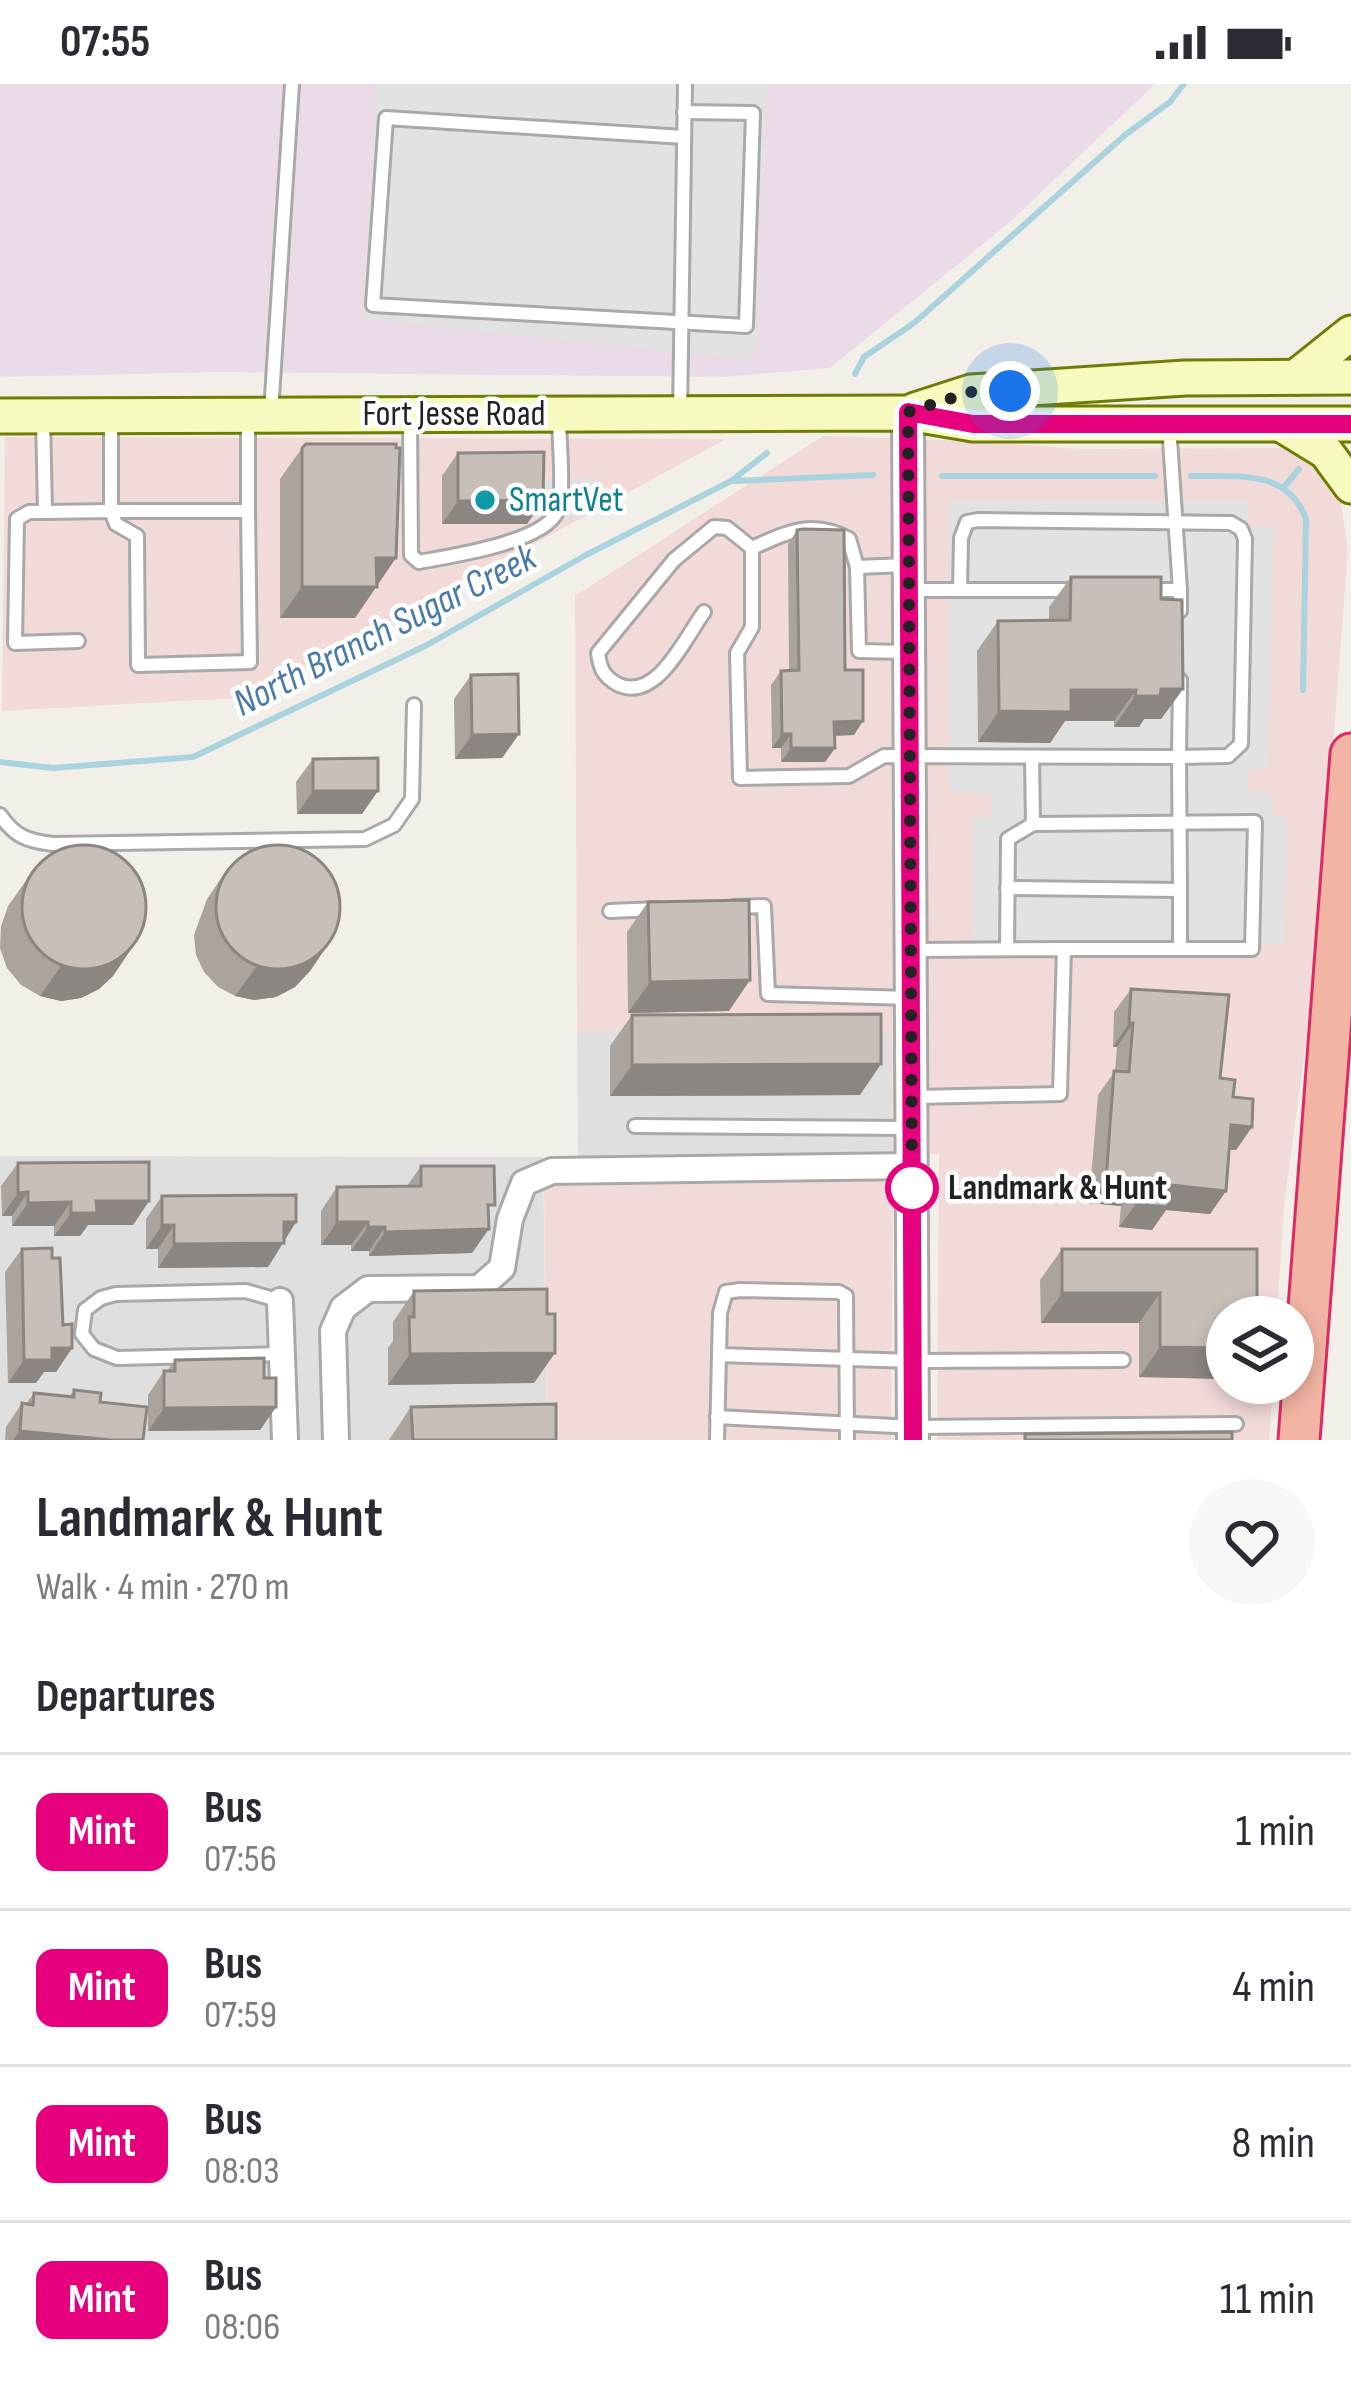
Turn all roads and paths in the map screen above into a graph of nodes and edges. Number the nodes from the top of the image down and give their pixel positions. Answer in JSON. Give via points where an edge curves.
{"nodes":[{"id":1,"x":292,"y":84,"type":"edge"},
{"id":2,"x":685,"y":84,"type":"edge"},
{"id":3,"x":684,"y":112,"type":"junction"},
{"id":4,"x":684,"y":137,"type":"junction"},
{"id":5,"x":681,"y":325,"type":"junction"},
{"id":6,"x":1351,"y":333,"type":"edge"},
{"id":7,"x":1296,"y":377,"type":"junction"},
{"id":8,"x":1351,"y":377,"type":"edge"},
{"id":9,"x":908,"y":412,"type":"junction"},
{"id":10,"x":680,"y":413,"type":"junction"},
{"id":11,"x":410,"y":414,"type":"junction"},
{"id":12,"x":559,"y":414,"type":"junction"},
{"id":13,"x":259,"y":415,"type":"junction"},
{"id":14,"x":0,"y":416,"type":"edge"},
{"id":15,"x":43,"y":416,"type":"junction"},
{"id":16,"x":111,"y":416,"type":"junction"},
{"id":17,"x":1169,"y":424,"type":"junction"},
{"id":18,"x":1281,"y":424,"type":"junction"},
{"id":19,"x":1351,"y":424,"type":"edge"},
{"id":20,"x":1351,"y":486,"type":"edge"},
{"id":21,"x":111,"y":511,"type":"junction"},
{"id":22,"x":248,"y":511,"type":"junction"},
{"id":23,"x":45,"y":512,"type":"junction"},
{"id":24,"x":1175,"y":522,"type":"junction"},
{"id":25,"x":752,"y":548,"type":"junction"},
{"id":26,"x":857,"y":567,"type":"junction"},
{"id":27,"x":908,"y":578,"type":"junction"},
{"id":28,"x":960,"y":590,"type":"junction"},
{"id":29,"x":1092,"y":590,"type":"edge"},
{"id":30,"x":1136,"y":590,"type":"edge"},
{"id":31,"x":1180,"y":590,"type":"junction"},
{"id":32,"x":704,"y":612,"type":"dead end"},
{"id":33,"x":1180,"y":638,"type":"edge"},
{"id":34,"x":78,"y":641,"type":"dead end"},
{"id":35,"x":909,"y":652,"type":"junction"},
{"id":36,"x":1180,"y":662,"type":"edge"},
{"id":37,"x":414,"y":705,"type":"dead end"},
{"id":38,"x":1351,"y":754,"type":"edge"},
{"id":39,"x":910,"y":756,"type":"junction"},
{"id":40,"x":1032,"y":757,"type":"junction"},
{"id":41,"x":1179,"y":758,"type":"junction"},
{"id":42,"x":0,"y":815,"type":"edge"},
{"id":43,"x":1179,"y":822,"type":"junction"},
{"id":44,"x":1033,"y":824,"type":"junction"},
{"id":45,"x":1007,"y":888,"type":"junction"},
{"id":46,"x":1180,"y":890,"type":"junction"},
{"id":47,"x":720,"y":908,"type":"edge"},
{"id":48,"x":676,"y":909,"type":"edge"},
{"id":49,"x":610,"y":911,"type":"dead end"},
{"id":50,"x":1007,"y":949,"type":"junction"},
{"id":51,"x":1064,"y":949,"type":"junction"},
{"id":52,"x":1180,"y":949,"type":"junction"},
{"id":53,"x":910,"y":950,"type":"junction"},
{"id":54,"x":911,"y":998,"type":"junction"},
{"id":55,"x":911,"y":1112,"type":"junction"},
{"id":56,"x":635,"y":1126,"type":"dead end"},
{"id":57,"x":912,"y":1166,"type":"junction"},
{"id":58,"x":280,"y":1301,"type":"joint"},
{"id":59,"x":283,"y":1354,"type":"junction"},
{"id":60,"x":719,"y":1354,"type":"junction"},
{"id":61,"x":848,"y":1359,"type":"junction"},
{"id":62,"x":1123,"y":1360,"type":"dead end"},
{"id":63,"x":914,"y":1361,"type":"junction"},
{"id":64,"x":717,"y":1418,"type":"junction"},
{"id":65,"x":847,"y":1424,"type":"junction"},
{"id":66,"x":1237,"y":1424,"type":"dead end"},
{"id":67,"x":914,"y":1434,"type":"edge"},
{"id":68,"x":285,"y":1440,"type":"edge"},
{"id":69,"x":336,"y":1440,"type":"edge"},
{"id":70,"x":717,"y":1440,"type":"edge"},
{"id":71,"x":847,"y":1440,"type":"edge"},
{"id":72,"x":1299,"y":1440,"type":"edge"}],
"edges":[{"from":1,"to":13,"type":"lane"},
{"from":2,"to":3,"type":"lane"},
{"from":3,"to":4,"type":"lane"},
{"from":3,"to":5,"type":"lane","via":[[753,113],[746,326]]},
{"from":4,"to":5,"type":"lane"},
{"from":4,"to":5,"type":"lane","via":[[386,118],[373,305]]},
{"from":5,"to":10,"type":"lane"},
{"from":6,"to":7,"type":"main road"},
{"from":7,"to":8,"type":"main road","name":"Fort Jesse Road"},
{"from":7,"to":9,"type":"main road","name":"Fort Jesse Road","via":[[971,392]]},
{"from":9,"to":10,"type":"main road","name":"Fort Jesse Road"},
{"from":9,"to":17,"type":"main road","name":"Fort Jesse Road","via":[[973,424]]},
{"from":9,"to":27,"type":"street"},
{"from":10,"to":12,"type":"main road","name":"Fort Jesse Road"},
{"from":11,"to":12,"type":"main road","name":"Fort Jesse Road"},
{"from":11,"to":12,"type":"lane","via":[[411,555],[419,562],[496,547],[548,524],[559,508]]},
{"from":11,"to":13,"type":"main road","name":"Fort Jesse Road"},
{"from":13,"to":16,"type":"main road","name":"Fort Jesse Road"},
{"from":13,"to":22,"type":"lane"},
{"from":14,"to":15,"type":"main road","name":"Fort Jesse Road"},
{"from":15,"to":16,"type":"main road","name":"Fort Jesse Road"},
{"from":15,"to":23,"type":"lane"},
{"from":16,"to":21,"type":"lane"},
{"from":17,"to":18,"type":"main road","name":"Fort Jesse Road"},
{"from":17,"to":24,"type":"lane"},
{"from":18,"to":19,"type":"main road","name":"Fort Jesse Road"},
{"from":18,"to":20,"type":"main road","via":[[1326,452]]},
{"from":21,"to":22,"type":"lane"},
{"from":21,"to":22,"type":"lane","via":[[137,536],[138,665],[250,662]]},
{"from":21,"to":23,"type":"lane"},
{"from":23,"to":34,"type":"lane","via":[[16,519],[15,643]]},
{"from":24,"to":28,"type":"lane","via":[[967,522]]},
{"from":24,"to":31,"type":"lane"},
{"from":24,"to":41,"type":"lane","via":[[1231,523],[1245,539],[1241,744],[1228,756]]},
{"from":25,"to":26,"type":"lane","via":[[798,527],[827,527],[849,539]]},
{"from":25,"to":32,"type":"lane","via":[[727,528],[701,538],[598,653],[601,670],[642,689]]},
{"from":25,"to":39,"type":"lane","via":[[752,627],[737,653],[740,778],[849,776],[884,756]]},
{"from":26,"to":27,"type":"lane"},
{"from":26,"to":35,"type":"lane","via":[[859,651]]},
{"from":27,"to":28,"type":"lane"},
{"from":27,"to":35,"type":"street"},
{"from":28,"to":29,"type":"lane"},
{"from":30,"to":31,"type":"lane"},
{"from":31,"to":33,"type":"lane"},
{"from":35,"to":39,"type":"street"},
{"from":36,"to":41,"type":"lane"},
{"from":37,"to":42,"type":"lane","via":[[412,799],[394,825],[365,839],[53,844],[27,841]]},
{"from":38,"to":72,"type":"highway"},
{"from":39,"to":40,"type":"lane"},
{"from":39,"to":53,"type":"street"},
{"from":40,"to":41,"type":"lane"},
{"from":40,"to":44,"type":"lane"},
{"from":41,"to":43,"type":"lane"},
{"from":43,"to":44,"type":"lane"},
{"from":43,"to":46,"type":"lane"},
{"from":43,"to":52,"type":"lane","via":[[1256,822],[1252,949]]},
{"from":44,"to":45,"type":"lane","via":[[1008,839]]},
{"from":45,"to":46,"type":"lane"},
{"from":45,"to":50,"type":"lane"},
{"from":46,"to":52,"type":"lane"},
{"from":47,"to":54,"type":"lane","via":[[764,906],[768,994]]},
{"from":48,"to":49,"type":"lane"},
{"from":50,"to":51,"type":"lane"},
{"from":50,"to":53,"type":"lane"},
{"from":51,"to":52,"type":"lane"},
{"from":51,"to":55,"type":"lane","via":[[1060,1094]]},
{"from":53,"to":54,"type":"street"},
{"from":54,"to":55,"type":"street"},
{"from":55,"to":56,"type":"lane"},
{"from":55,"to":57,"type":"street"},
{"from":57,"to":63,"type":"street"},
{"from":57,"to":69,"type":"street","via":[[552,1171],[524,1183],[502,1268],[478,1288],[368,1289],[343,1308],[333,1331]]},
{"from":58,"to":59,"type":"street"},
{"from":58,"to":59,"type":"lane","via":[[246,1291],[116,1294],[86,1310],[82,1334],[118,1358]]},
{"from":59,"to":68,"type":"street"},
{"from":60,"to":61,"type":"lane"},
{"from":60,"to":61,"type":"lane","via":[[726,1292],[839,1292],[848,1304]]},
{"from":60,"to":64,"type":"lane"},
{"from":61,"to":63,"type":"lane"},
{"from":61,"to":65,"type":"lane"},
{"from":62,"to":63,"type":"lane"},
{"from":63,"to":67,"type":"street"},
{"from":64,"to":65,"type":"lane"},
{"from":64,"to":70,"type":"lane"},
{"from":65,"to":67,"type":"lane"},
{"from":65,"to":71,"type":"lane"},
{"from":66,"to":67,"type":"lane"}]}
